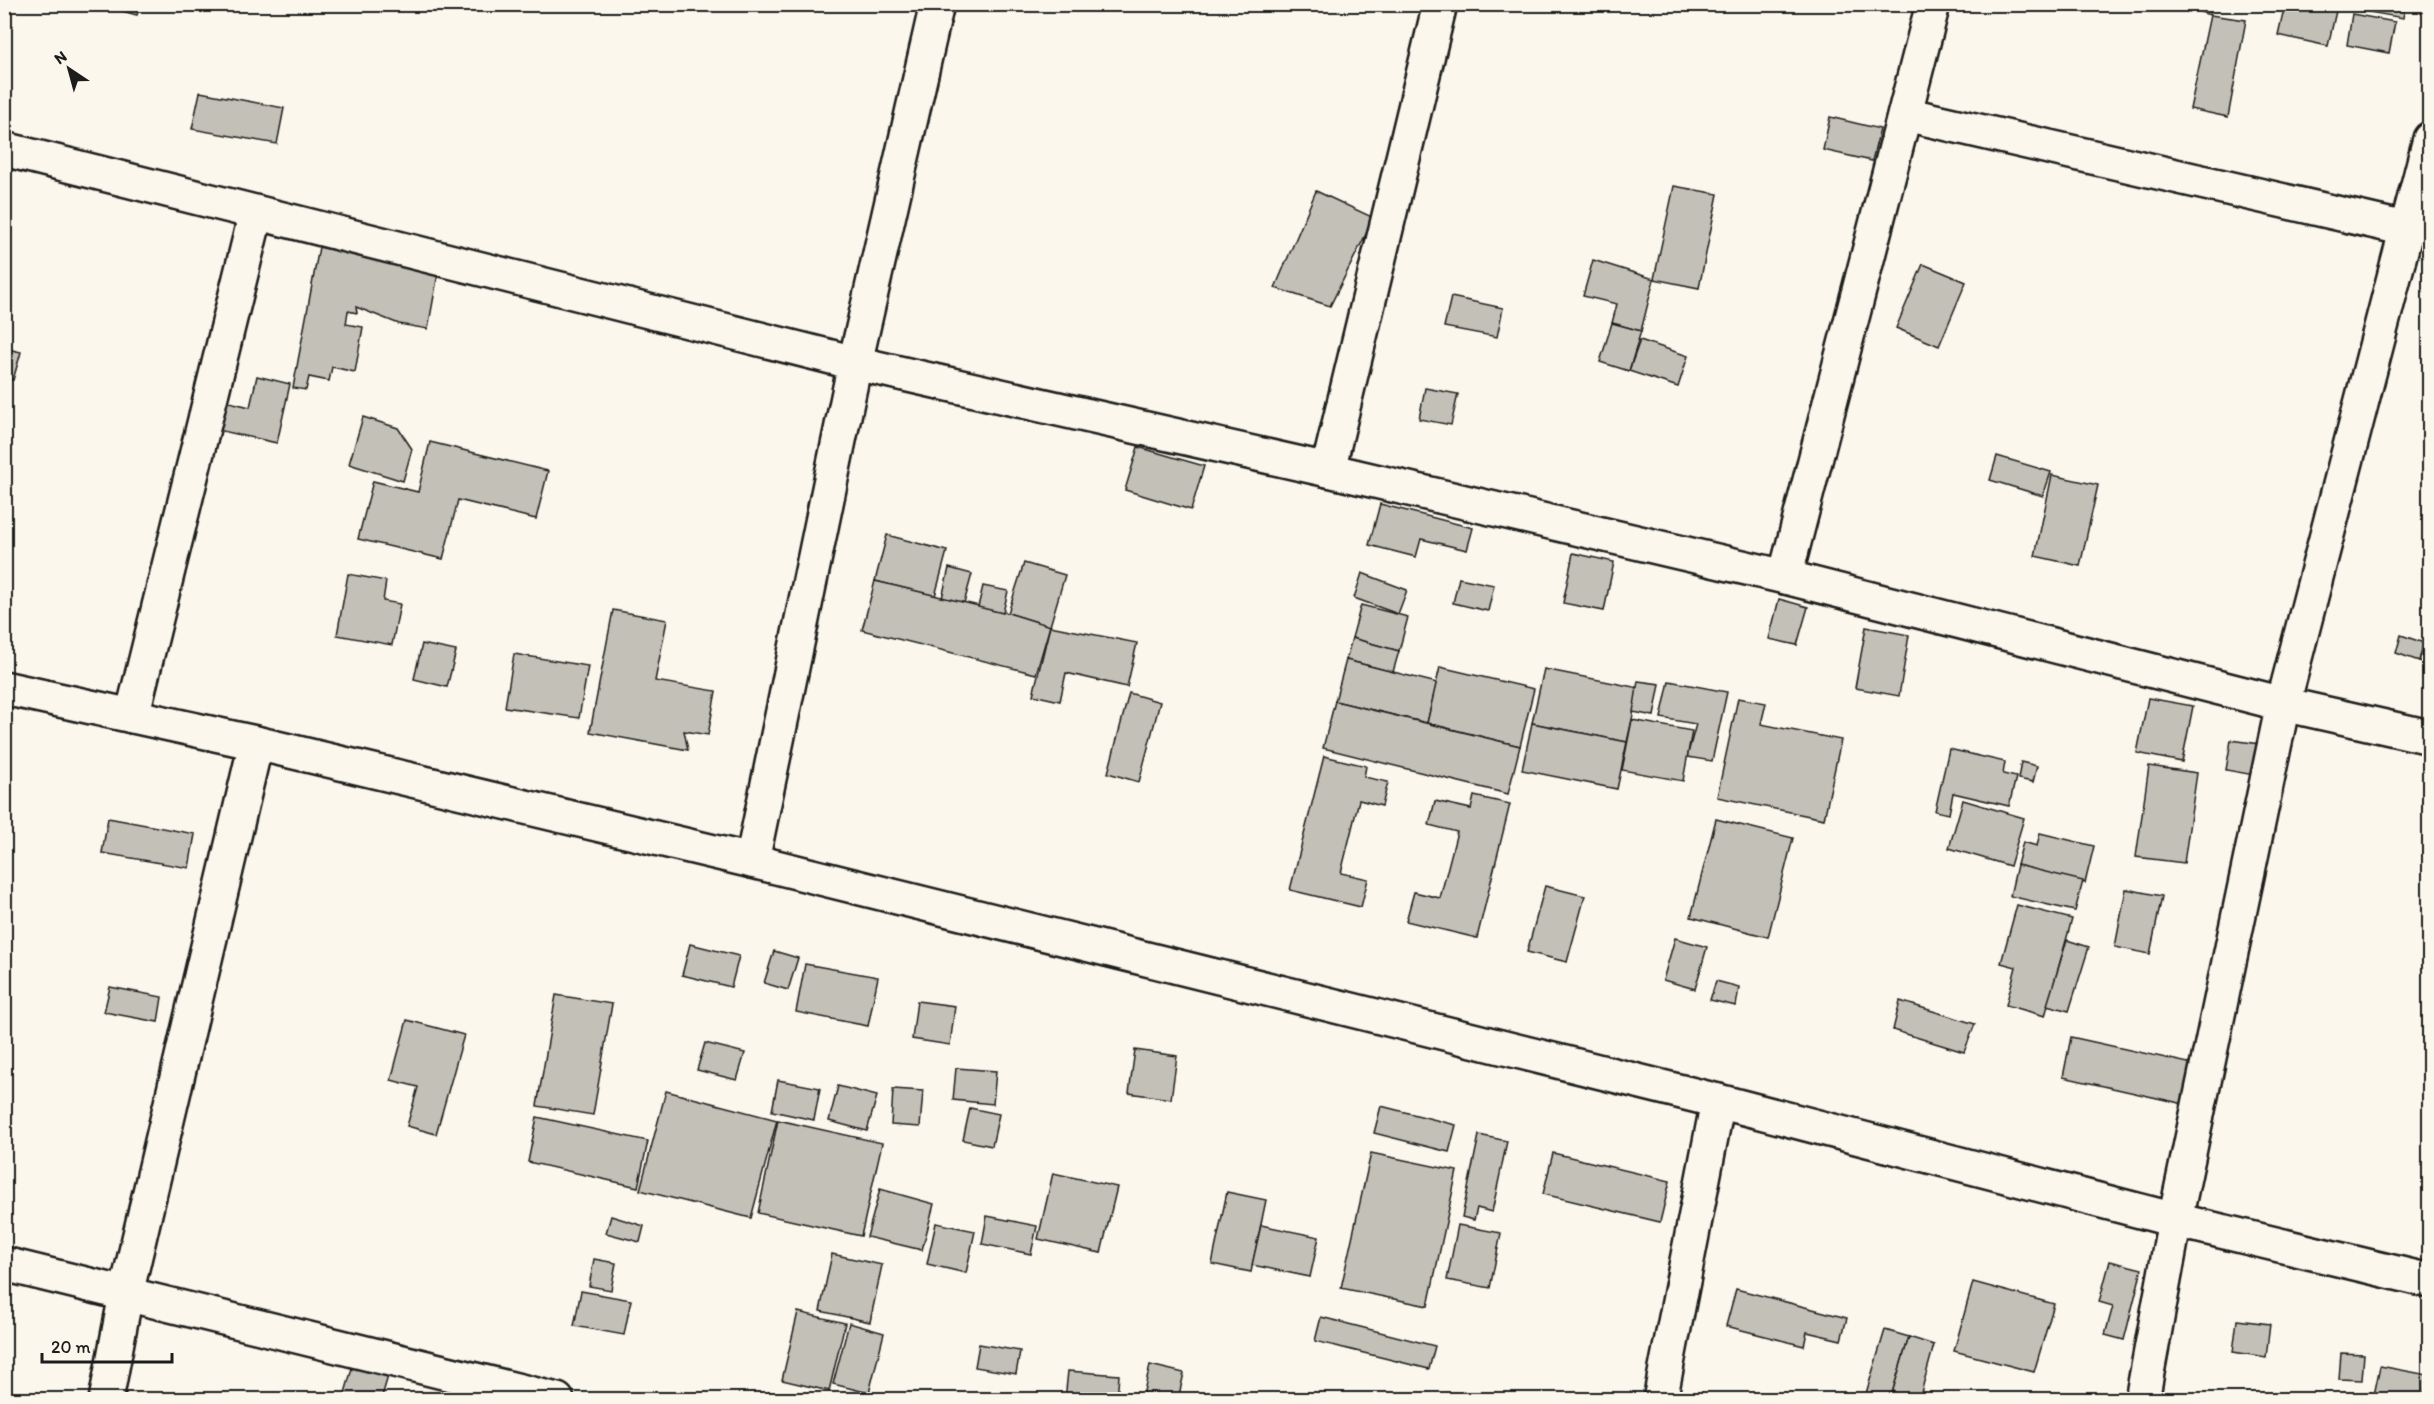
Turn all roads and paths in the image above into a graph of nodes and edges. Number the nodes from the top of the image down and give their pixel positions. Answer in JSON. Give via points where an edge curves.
{"nodes":[{"id":1,"x":937,"y":4,"type":"edge"},
{"id":2,"x":1440,"y":4,"type":"edge"},
{"id":3,"x":1933,"y":4,"type":"edge"},
{"id":4,"x":1905,"y":114,"type":"junction"},
{"id":5,"x":2430,"y":139,"type":"edge"},
{"id":6,"x":4,"y":149,"type":"edge"},
{"id":7,"x":256,"y":213,"type":"junction"},
{"id":8,"x":2406,"y":229,"type":"junction"},
{"id":9,"x":855,"y":363,"type":"junction"},
{"id":10,"x":1328,"y":470,"type":"junction"},
{"id":11,"x":1785,"y":577,"type":"junction"},
{"id":12,"x":4,"y":688,"type":"edge"},
{"id":13,"x":2283,"y":704,"type":"junction"},
{"id":14,"x":132,"y":716,"type":"junction"},
{"id":15,"x":2430,"y":737,"type":"edge"},
{"id":16,"x":256,"y":743,"type":"junction"},
{"id":17,"x":752,"y":861,"type":"junction"},
{"id":18,"x":1718,"y":1101,"type":"junction"},
{"id":19,"x":2175,"y":1220,"type":"junction"},
{"id":20,"x":4,"y":1264,"type":"edge"},
{"id":21,"x":2430,"y":1281,"type":"edge"},
{"id":22,"x":126,"y":1294,"type":"junction"},
{"id":23,"x":106,"y":1400,"type":"edge"},
{"id":24,"x":557,"y":1400,"type":"edge"},
{"id":25,"x":1660,"y":1400,"type":"edge"},
{"id":26,"x":2142,"y":1400,"type":"edge"}],
"edges":[{"from":1,"to":9,"type":"street"},
{"from":2,"to":10,"type":"street"},
{"from":3,"to":4,"type":"street"},
{"from":4,"to":8,"type":"street"},
{"from":4,"to":11,"type":"street"},
{"from":5,"to":8,"type":"street"},
{"from":6,"to":7,"type":"street"},
{"from":7,"to":9,"type":"street"},
{"from":7,"to":14,"type":"street"},
{"from":8,"to":13,"type":"street"},
{"from":9,"to":10,"type":"street"},
{"from":9,"to":17,"type":"street"},
{"from":10,"to":11,"type":"street"},
{"from":11,"to":13,"type":"street"},
{"from":12,"to":14,"type":"street"},
{"from":13,"to":15,"type":"street"},
{"from":13,"to":19,"type":"street"},
{"from":14,"to":16,"type":"street"},
{"from":16,"to":17,"type":"street"},
{"from":16,"to":22,"type":"street"},
{"from":17,"to":18,"type":"street"},
{"from":18,"to":19,"type":"street"},
{"from":18,"to":25,"type":"street"},
{"from":19,"to":21,"type":"street"},
{"from":19,"to":26,"type":"street"},
{"from":20,"to":22,"type":"street"},
{"from":22,"to":23,"type":"street"},
{"from":22,"to":24,"type":"street"}]}
